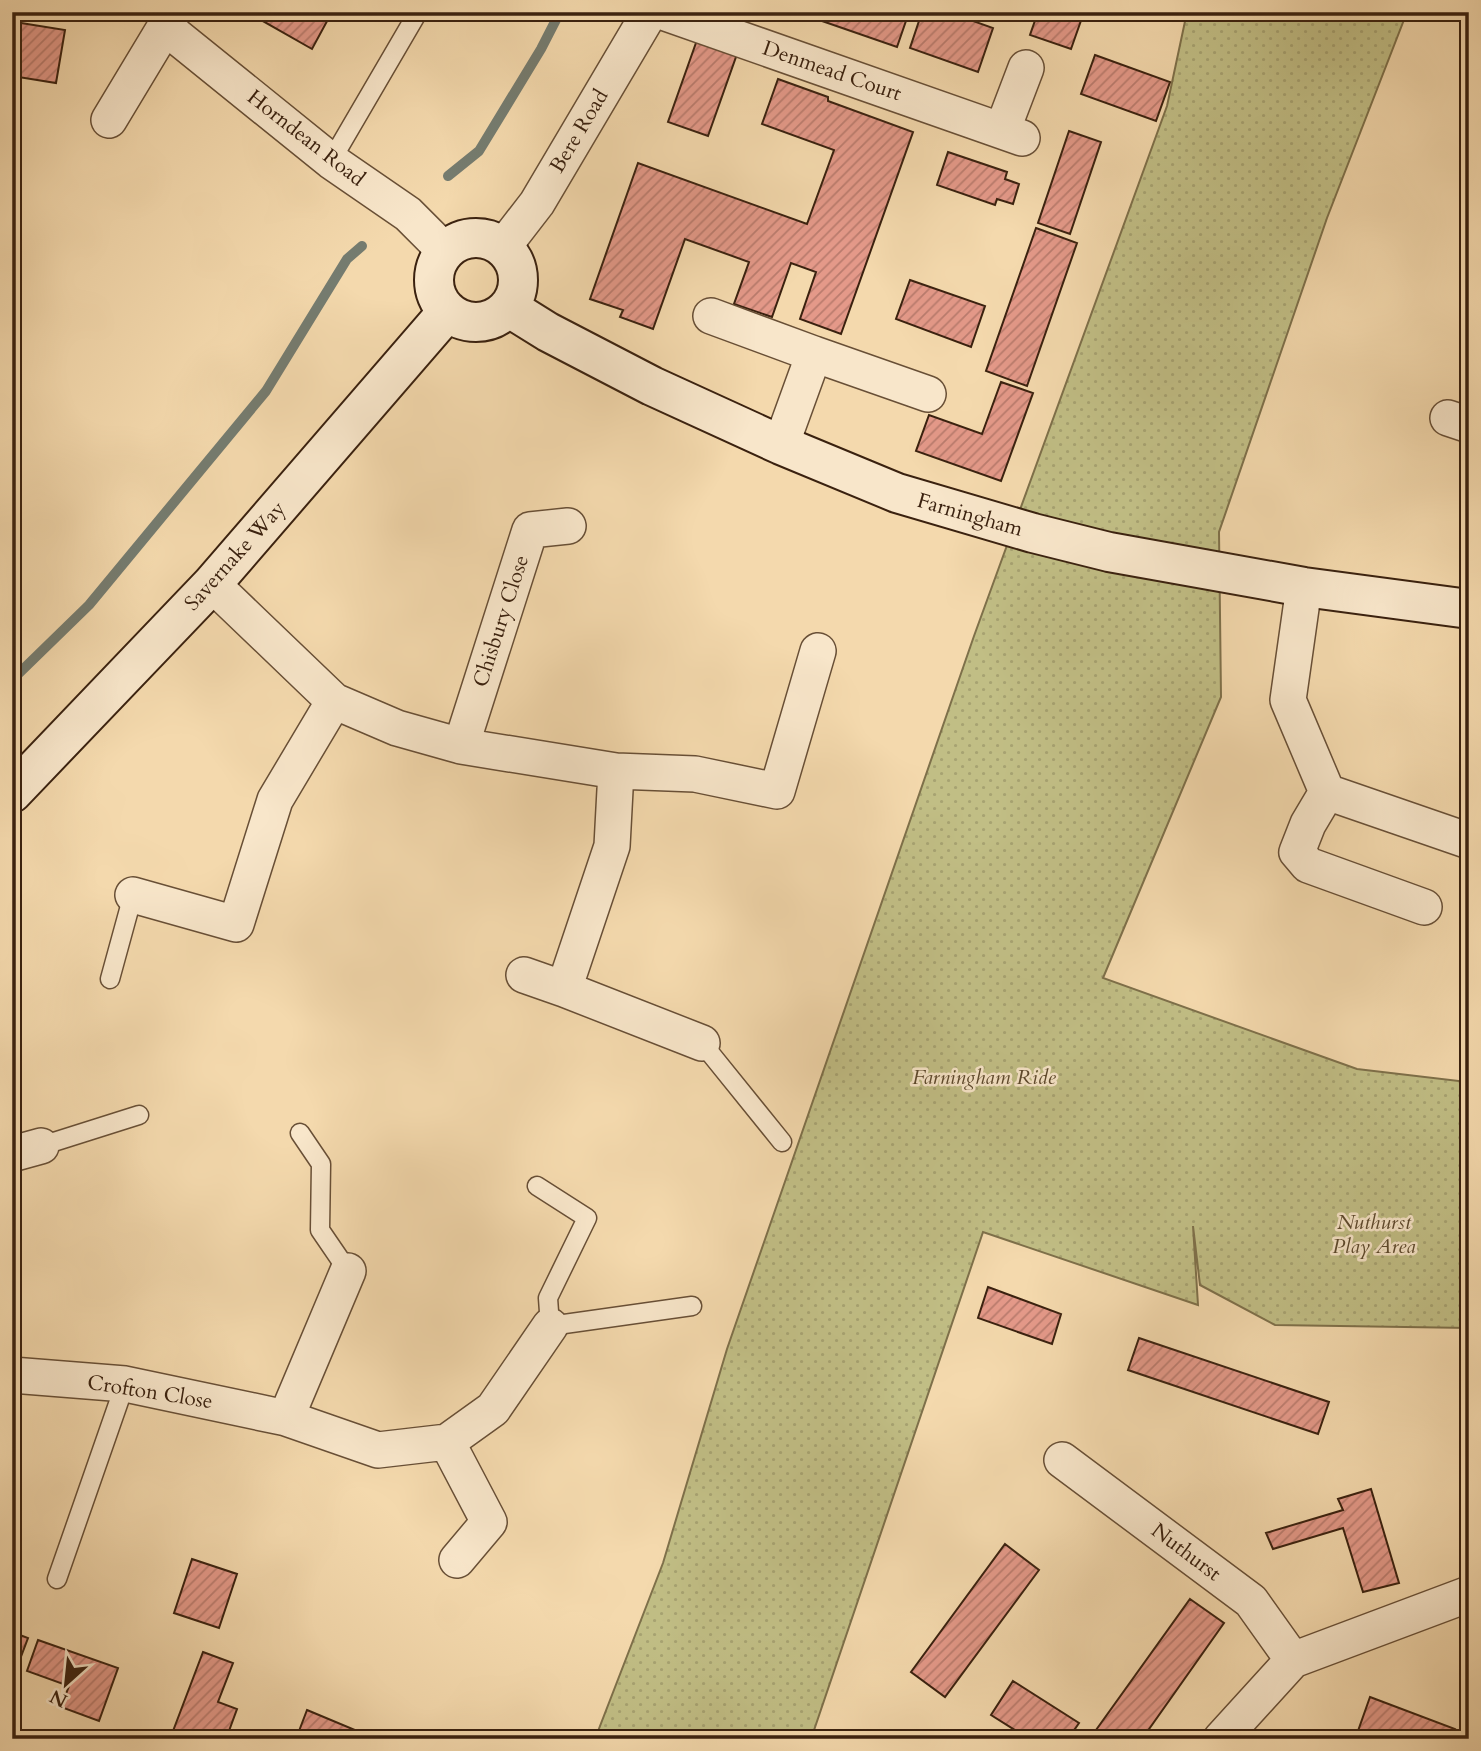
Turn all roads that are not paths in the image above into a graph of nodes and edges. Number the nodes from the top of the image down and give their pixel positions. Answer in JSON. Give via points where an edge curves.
{"nodes":[{"id":1,"x":418,"y":12,"type":"edge"},
{"id":2,"x":650,"y":12,"type":"edge"},
{"id":3,"x":663,"y":12,"type":"edge"},
{"id":4,"x":169,"y":20,"type":"edge"},
{"id":5,"x":1026,"y":68,"type":"dead end"},
{"id":6,"x":109,"y":120,"type":"dead end"},
{"id":7,"x":331,"y":161,"type":"junction"},
{"id":8,"x":503,"y":247,"type":"junction"},
{"id":9,"x":445,"y":251,"type":"junction"},
{"id":10,"x":508,"y":307,"type":"junction"},
{"id":11,"x":448,"y":311,"type":"junction"},
{"id":12,"x":712,"y":316,"type":"dead end"},
{"id":13,"x":814,"y":354,"type":"junction"},
{"id":14,"x":928,"y":394,"type":"dead end"},
{"id":15,"x":781,"y":445,"type":"junction"},
{"id":16,"x":568,"y":526,"type":"dead end"},
{"id":17,"x":212,"y":584,"type":"junction"},
{"id":18,"x":1304,"y":587,"type":"junction"},
{"id":19,"x":1469,"y":608,"type":"edge"},
{"id":20,"x":818,"y":651,"type":"dead end"},
{"id":21,"x":334,"y":701,"type":"junction"},
{"id":22,"x":461,"y":747,"type":"junction"},
{"id":23,"x":616,"y":771,"type":"junction"},
{"id":24,"x":1327,"y":792,"type":"junction"},
{"id":25,"x":12,"y":793,"type":"edge"},
{"id":26,"x":1469,"y":841,"type":"edge"},
{"id":27,"x":133,"y":895,"type":"joint"},
{"id":28,"x":1423,"y":907,"type":"dead end"},
{"id":29,"x":524,"y":975,"type":"dead end"},
{"id":30,"x":110,"y":979,"type":"dead end"},
{"id":31,"x":564,"y":989,"type":"junction"},
{"id":32,"x":702,"y":1043,"type":"joint"},
{"id":33,"x":138,"y":1115,"type":"dead end"},
{"id":34,"x":300,"y":1133,"type":"dead end"},
{"id":35,"x":782,"y":1142,"type":"dead end"},
{"id":36,"x":27,"y":1150,"type":"edge"},
{"id":37,"x":537,"y":1186,"type":"dead end"},
{"id":38,"x":348,"y":1271,"type":"joint"},
{"id":39,"x":692,"y":1306,"type":"dead end"},
{"id":40,"x":550,"y":1326,"type":"junction"},
{"id":41,"x":12,"y":1375,"type":"edge"},
{"id":42,"x":125,"y":1384,"type":"junction"},
{"id":43,"x":286,"y":1418,"type":"junction"},
{"id":44,"x":447,"y":1442,"type":"junction"},
{"id":45,"x":1062,"y":1460,"type":"dead end"},
{"id":46,"x":457,"y":1560,"type":"dead end"},
{"id":47,"x":57,"y":1579,"type":"dead end"},
{"id":48,"x":1469,"y":1594,"type":"edge"},
{"id":49,"x":1293,"y":1660,"type":"junction"},
{"id":50,"x":1221,"y":1739,"type":"edge"}],
"edges":[{"from":1,"to":7,"type":"lane"},
{"from":2,"to":8,"type":"street","name":"Bere Road","via":[[537,203]]},
{"from":3,"to":5,"type":"street","name":"Denmead Court","via":[[1012,134]]},
{"from":4,"to":6,"type":"street","name":"Horndean Road"},
{"from":4,"to":7,"type":"street","name":"Horndean Road"},
{"from":7,"to":9,"type":"street","name":"Horndean Road","via":[[408,214]]},
{"from":8,"to":9,"type":"street","via":[[480,238],[455,243]]},
{"from":8,"to":10,"type":"street","via":[[517,269],[515,296]]},
{"from":9,"to":11,"type":"street","via":[[434,275],[440,301]]},
{"from":10,"to":11,"type":"street","via":[[498,316],[472,322]]},
{"from":10,"to":15,"type":"street","name":"Farningham","via":[[652,386]]},
{"from":11,"to":17,"type":"street","name":"Savernake Way"},
{"from":12,"to":13,"type":"street"},
{"from":13,"to":14,"type":"street"},
{"from":13,"to":15,"type":"street"},
{"from":15,"to":18,"type":"street","name":"Farningham","via":[[897,493],[1033,533],[1109,552]]},
{"from":16,"to":22,"type":"street","name":"Chisbury Close","via":[[530,530]]},
{"from":17,"to":21,"type":"street"},
{"from":17,"to":25,"type":"street","name":"Savernake Way"},
{"from":18,"to":19,"type":"street","name":"Farningham"},
{"from":18,"to":24,"type":"street","via":[[1288,701]]},
{"from":20,"to":23,"type":"street","via":[[777,791],[695,774]]},
{"from":21,"to":22,"type":"street","via":[[397,728]]},
{"from":21,"to":27,"type":"street","via":[[275,800],[245,927]]},
{"from":22,"to":23,"type":"street"},
{"from":23,"to":31,"type":"street","via":[[612,846]]},
{"from":24,"to":26,"type":"street"},
{"from":24,"to":28,"type":"street","via":[[1297,852],[1302,858],[1308,865]]},
{"from":27,"to":30,"type":"lane"},
{"from":29,"to":31,"type":"street"},
{"from":31,"to":32,"type":"street"},
{"from":32,"to":35,"type":"lane"},
{"from":33,"to":36,"type":"lane"},
{"from":34,"to":38,"type":"lane","via":[[321,1164],[320,1230]]},
{"from":37,"to":40,"type":"lane","via":[[587,1217],[548,1298]]},
{"from":38,"to":43,"type":"street"},
{"from":39,"to":40,"type":"lane"},
{"from":40,"to":44,"type":"street","name":"Crofton Close","via":[[493,1409]]},
{"from":41,"to":42,"type":"street","name":"Crofton Close"},
{"from":42,"to":43,"type":"street","name":"Crofton Close"},
{"from":42,"to":47,"type":"lane"},
{"from":43,"to":44,"type":"street","name":"Crofton Close","via":[[378,1450]]},
{"from":44,"to":46,"type":"street","via":[[489,1522]]},
{"from":45,"to":49,"type":"street","name":"Nuthurst","via":[[1251,1601]]},
{"from":48,"to":49,"type":"street"},
{"from":49,"to":50,"type":"street"}]}
